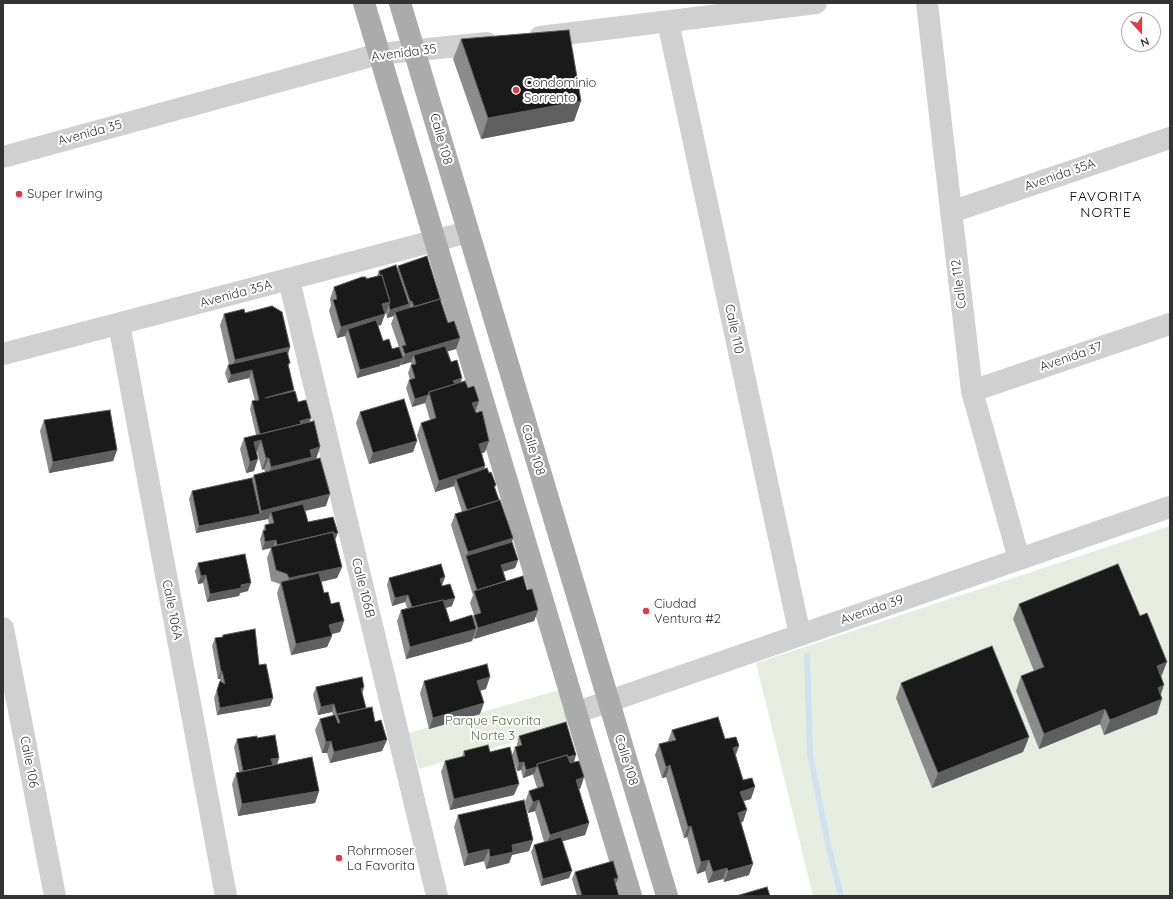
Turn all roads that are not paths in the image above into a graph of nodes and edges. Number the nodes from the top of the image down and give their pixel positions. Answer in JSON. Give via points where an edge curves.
{"nodes":[{"id":1,"x":364,"y":3,"type":"edge"},
{"id":2,"x":400,"y":3,"type":"edge"},
{"id":3,"x":816,"y":3,"type":"edge"},
{"id":4,"x":927,"y":3,"type":"edge"},
{"id":5,"x":668,"y":22,"type":"junction"},
{"id":6,"x":415,"y":51,"type":"junction"},
{"id":7,"x":379,"y":54,"type":"junction"},
{"id":8,"x":1170,"y":138,"type":"edge"},
{"id":9,"x":3,"y":156,"type":"edge"},
{"id":10,"x":951,"y":212,"type":"junction"},
{"id":11,"x":468,"y":232,"type":"junction"},
{"id":12,"x":435,"y":240,"type":"junction"},
{"id":13,"x":289,"y":280,"type":"junction"},
{"id":14,"x":119,"y":324,"type":"junction"},
{"id":15,"x":1170,"y":324,"type":"edge"},
{"id":16,"x":3,"y":354,"type":"edge"},
{"id":17,"x":972,"y":391,"type":"junction"},
{"id":18,"x":1170,"y":507,"type":"edge"},
{"id":19,"x":1019,"y":559,"type":"junction"},
{"id":20,"x":3,"y":629,"type":"edge"},
{"id":21,"x":800,"y":635,"type":"junction"},
{"id":22,"x":608,"y":702,"type":"junction"},
{"id":23,"x":575,"y":713,"type":"junction"},
{"id":24,"x":55,"y":896,"type":"edge"},
{"id":25,"x":226,"y":896,"type":"edge"},
{"id":26,"x":437,"y":896,"type":"edge"},
{"id":27,"x":631,"y":896,"type":"edge"},
{"id":28,"x":667,"y":896,"type":"edge"}],
"edges":[{"from":1,"to":7,"type":"main road"},
{"from":2,"to":6,"type":"main road","name":"Calle 108"},
{"from":3,"to":5,"type":"street","name":"Avenida 35"},
{"from":4,"to":10,"type":"street","name":"Calle 112"},
{"from":5,"to":6,"type":"street","name":"Avenida 35"},
{"from":5,"to":21,"type":"street","name":"Calle 110"},
{"from":6,"to":7,"type":"street","name":"Avenida 35"},
{"from":6,"to":11,"type":"main road","name":"Calle 108"},
{"from":7,"to":9,"type":"street","name":"Avenida 35"},
{"from":7,"to":12,"type":"main road"},
{"from":8,"to":10,"type":"street","name":"Avenida 35A"},
{"from":10,"to":17,"type":"street","name":"Calle 112"},
{"from":11,"to":12,"type":"street","name":"Avenida 35A"},
{"from":11,"to":22,"type":"main road","name":"Calle 108"},
{"from":12,"to":13,"type":"street","name":"Avenida 35A"},
{"from":12,"to":23,"type":"main road"},
{"from":13,"to":14,"type":"street","name":"Avenida 35A"},
{"from":13,"to":26,"type":"street","name":"Calle 106B"},
{"from":14,"to":16,"type":"street","name":"Avenida 35A"},
{"from":14,"to":25,"type":"street","name":"Calle 106A"},
{"from":15,"to":17,"type":"street","name":"Avenida 37"},
{"from":17,"to":19,"type":"street","name":"Calle 112"},
{"from":18,"to":19,"type":"street","name":"Avenida 39"},
{"from":19,"to":21,"type":"street","name":"Avenida 39"},
{"from":20,"to":24,"type":"street","name":"Calle 106"},
{"from":21,"to":22,"type":"street","name":"Avenida 39"},
{"from":22,"to":23,"type":"street","name":"Avenida 39"},
{"from":22,"to":28,"type":"main road","name":"Calle 108"},
{"from":23,"to":27,"type":"main road"}]}
